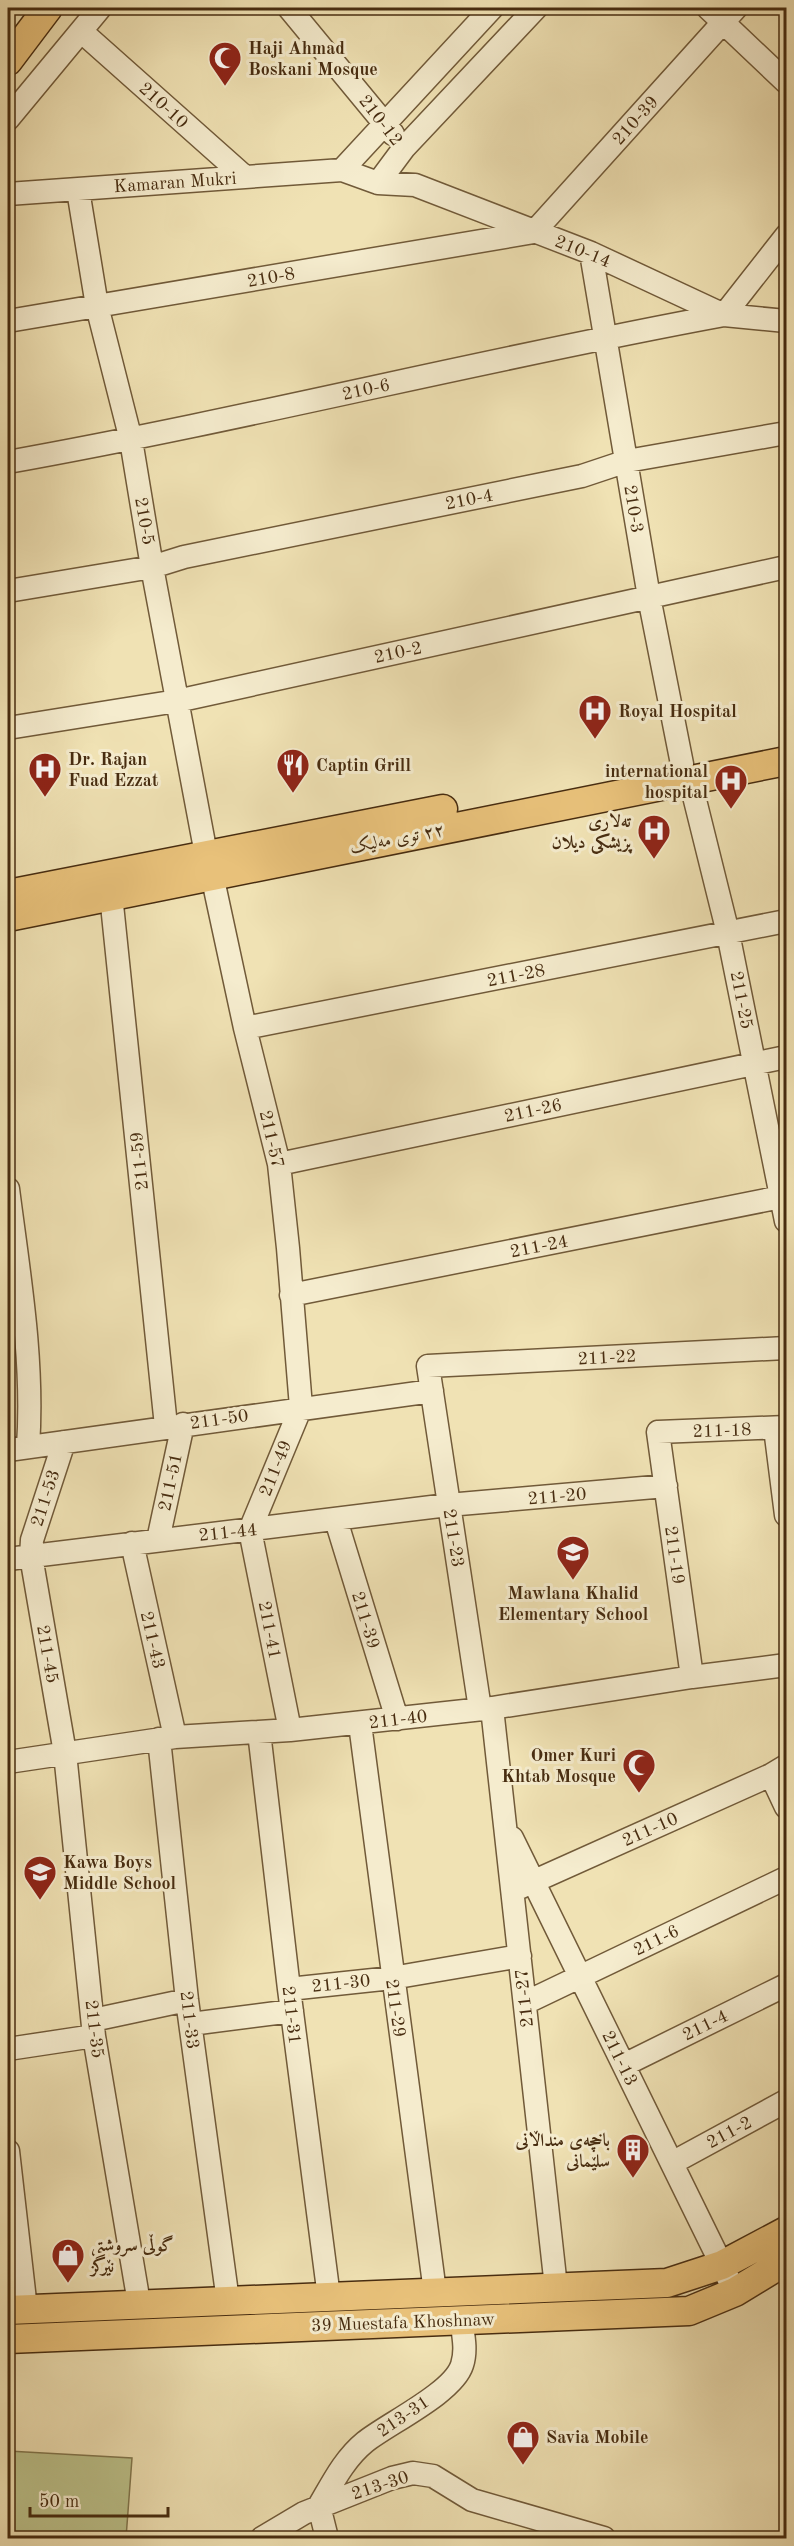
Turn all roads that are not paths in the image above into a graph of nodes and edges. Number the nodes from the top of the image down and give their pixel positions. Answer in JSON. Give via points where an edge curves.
{"nodes":[{"id":1,"x":48,"y":8,"type":"edge"},
{"id":2,"x":100,"y":8,"type":"edge"},
{"id":3,"x":492,"y":8,"type":"edge"},
{"id":4,"x":536,"y":8,"type":"edge"},
{"id":5,"x":292,"y":9,"type":"edge"},
{"id":6,"x":722,"y":12,"type":"edge"},
{"id":7,"x":82,"y":32,"type":"junction"},
{"id":8,"x":8,"y":61,"type":"edge"},
{"id":9,"x":786,"y":82,"type":"edge"},
{"id":10,"x":8,"y":119,"type":"edge"},
{"id":11,"x":385,"y":123,"type":"junction"},
{"id":12,"x":404,"y":148,"type":"junction"},
{"id":13,"x":342,"y":170,"type":"junction"},
{"id":14,"x":245,"y":177,"type":"junction"},
{"id":15,"x":378,"y":183,"type":"junction"},
{"id":16,"x":415,"y":185,"type":"junction"},
{"id":17,"x":78,"y":190,"type":"junction"},
{"id":18,"x":8,"y":194,"type":"edge"},
{"id":19,"x":534,"y":232,"type":"junction"},
{"id":20,"x":786,"y":236,"type":"edge"},
{"id":21,"x":591,"y":253,"type":"junction"},
{"id":22,"x":97,"y":306,"type":"junction"},
{"id":23,"x":724,"y":315,"type":"junction"},
{"id":24,"x":8,"y":321,"type":"edge"},
{"id":25,"x":786,"y":321,"type":"edge"},
{"id":26,"x":606,"y":336,"type":"junction"},
{"id":27,"x":786,"y":433,"type":"edge"},
{"id":28,"x":131,"y":440,"type":"junction"},
{"id":29,"x":627,"y":461,"type":"junction"},
{"id":30,"x":8,"y":462,"type":"edge"},
{"id":31,"x":152,"y":567,"type":"junction"},
{"id":32,"x":786,"y":567,"type":"edge"},
{"id":33,"x":8,"y":591,"type":"edge"},
{"id":34,"x":649,"y":597,"type":"junction"},
{"id":35,"x":177,"y":700,"type":"junction"},
{"id":36,"x":8,"y":728,"type":"edge"},
{"id":37,"x":786,"y":743,"type":"edge"},
{"id":38,"x":786,"y":761,"type":"edge"},
{"id":39,"x":686,"y":772,"type":"junction"},
{"id":40,"x":209,"y":865,"type":"junction"},
{"id":41,"x":8,"y":894,"type":"edge"},
{"id":42,"x":111,"y":896,"type":"junction"},
{"id":43,"x":8,"y":917,"type":"edge"},
{"id":44,"x":786,"y":921,"type":"edge"},
{"id":45,"x":728,"y":933,"type":"junction"},
{"id":46,"x":245,"y":1028,"type":"junction"},
{"id":47,"x":786,"y":1057,"type":"edge"},
{"id":48,"x":754,"y":1064,"type":"junction"},
{"id":49,"x":279,"y":1164,"type":"junction"},
{"id":50,"x":8,"y":1189,"type":"edge"},
{"id":51,"x":784,"y":1197,"type":"edge"},
{"id":52,"x":786,"y":1221,"type":"edge"},
{"id":53,"x":291,"y":1295,"type":"junction"},
{"id":54,"x":786,"y":1348,"type":"edge"},
{"id":55,"x":428,"y":1366,"type":"joint"},
{"id":56,"x":432,"y":1390,"type":"junction"},
{"id":57,"x":301,"y":1407,"type":"junction"},
{"id":58,"x":175,"y":1425,"type":"junction"},
{"id":59,"x":781,"y":1428,"type":"edge"},
{"id":60,"x":658,"y":1432,"type":"joint"},
{"id":61,"x":64,"y":1442,"type":"junction"},
{"id":62,"x":18,"y":1449,"type":"edge"},
{"id":63,"x":666,"y":1486,"type":"junction"},
{"id":64,"x":448,"y":1505,"type":"junction"},
{"id":65,"x":786,"y":1515,"type":"edge"},
{"id":66,"x":336,"y":1520,"type":"junction"},
{"id":67,"x":250,"y":1530,"type":"junction"},
{"id":68,"x":158,"y":1540,"type":"junction"},
{"id":69,"x":132,"y":1543,"type":"junction"},
{"id":70,"x":31,"y":1556,"type":"junction"},
{"id":71,"x":8,"y":1558,"type":"edge"},
{"id":72,"x":786,"y":1665,"type":"edge"},
{"id":73,"x":693,"y":1677,"type":"junction"},
{"id":74,"x":486,"y":1709,"type":"junction"},
{"id":75,"x":397,"y":1719,"type":"junction"},
{"id":76,"x":360,"y":1724,"type":"junction"},
{"id":77,"x":290,"y":1730,"type":"junction"},
{"id":78,"x":259,"y":1732,"type":"junction"},
{"id":79,"x":167,"y":1738,"type":"junction"},
{"id":80,"x":65,"y":1753,"type":"junction"},
{"id":81,"x":8,"y":1762,"type":"edge"},
{"id":82,"x":779,"y":1770,"type":"edge"},
{"id":83,"x":786,"y":1807,"type":"edge"},
{"id":84,"x":505,"y":1823,"type":"junction"},
{"id":85,"x":786,"y":1878,"type":"edge"},
{"id":86,"x":534,"y":1881,"type":"junction"},
{"id":87,"x":513,"y":1891,"type":"junction"},
{"id":88,"x":520,"y":1956,"type":"junction"},
{"id":89,"x":580,"y":1977,"type":"junction"},
{"id":90,"x":392,"y":1978,"type":"junction"},
{"id":91,"x":786,"y":1985,"type":"edge"},
{"id":92,"x":188,"y":2000,"type":"junction"},
{"id":93,"x":290,"y":2000,"type":"junction"},
{"id":94,"x":525,"y":2003,"type":"junction"},
{"id":95,"x":191,"y":2024,"type":"junction"},
{"id":96,"x":93,"y":2028,"type":"junction"},
{"id":97,"x":8,"y":2049,"type":"edge"},
{"id":98,"x":624,"y":2065,"type":"junction"},
{"id":99,"x":786,"y":2101,"type":"edge"},
{"id":100,"x":8,"y":2151,"type":"edge"},
{"id":101,"x":672,"y":2163,"type":"junction"},
{"id":102,"x":786,"y":2231,"type":"edge"},
{"id":103,"x":786,"y":2262,"type":"edge"},
{"id":104,"x":722,"y":2265,"type":"junction"},
{"id":105,"x":556,"y":2288,"type":"junction"},
{"id":106,"x":435,"y":2292,"type":"junction"},
{"id":107,"x":735,"y":2292,"type":"junction"},
{"id":108,"x":329,"y":2297,"type":"junction"},
{"id":109,"x":228,"y":2301,"type":"junction"},
{"id":110,"x":139,"y":2303,"type":"junction"},
{"id":111,"x":17,"y":2309,"type":"edge"},
{"id":112,"x":461,"y":2319,"type":"junction"},
{"id":113,"x":8,"y":2340,"type":"edge"},
{"id":114,"x":319,"y":2506,"type":"junction"},
{"id":115,"x":538,"y":2528,"type":"edge"},
{"id":116,"x":262,"y":2538,"type":"edge"},
{"id":117,"x":327,"y":2538,"type":"edge"},
{"id":118,"x":603,"y":2538,"type":"edge"}],
"edges":[{"from":1,"to":8,"type":"main road"},
{"from":2,"to":7,"type":"street"},
{"from":3,"to":11,"type":"street"},
{"from":4,"to":12,"type":"street"},
{"from":5,"to":11,"type":"street","name":"210-12"},
{"from":6,"to":9,"type":"street"},
{"from":6,"to":19,"type":"street","name":"210-39"},
{"from":7,"to":10,"type":"street"},
{"from":7,"to":14,"type":"street","name":"210-10"},
{"from":11,"to":12,"type":"street","name":"210-12"},
{"from":11,"to":13,"type":"street"},
{"from":12,"to":15,"type":"street"},
{"from":12,"to":16,"type":"street","name":"210-12"},
{"from":13,"to":14,"type":"street","name":"Kamaran Mukri"},
{"from":13,"to":15,"type":"street","name":"Kamaran Mukri"},
{"from":14,"to":17,"type":"street","name":"Kamaran Mukri"},
{"from":15,"to":16,"type":"street","name":"210-14"},
{"from":16,"to":19,"type":"street","name":"210-14"},
{"from":17,"to":18,"type":"street","name":"Kamaran Mukri"},
{"from":17,"to":22,"type":"street","name":"210-5"},
{"from":19,"to":21,"type":"street","name":"210-14"},
{"from":19,"to":22,"type":"street","name":"210-8"},
{"from":20,"to":23,"type":"street"},
{"from":21,"to":23,"type":"street","name":"210-14"},
{"from":21,"to":26,"type":"street","name":"210-3"},
{"from":22,"to":24,"type":"street","name":"210-8"},
{"from":22,"to":28,"type":"street","name":"210-5"},
{"from":23,"to":25,"type":"street","name":"210-14"},
{"from":23,"to":26,"type":"street","name":"210-6"},
{"from":26,"to":28,"type":"street","name":"210-6"},
{"from":26,"to":29,"type":"street","name":"210-3"},
{"from":27,"to":29,"type":"street","name":"210-4"},
{"from":28,"to":30,"type":"street","name":"210-6"},
{"from":28,"to":31,"type":"street","name":"210-5"},
{"from":29,"to":31,"type":"street","name":"210-4","via":[[582,476],[184,557]]},
{"from":29,"to":34,"type":"street","name":"210-3"},
{"from":31,"to":33,"type":"street","name":"210-4"},
{"from":31,"to":35,"type":"street","name":"210-5"},
{"from":32,"to":34,"type":"street","name":"210-2"},
{"from":34,"to":35,"type":"street","name":"210-2"},
{"from":34,"to":39,"type":"street","name":"210-3"},
{"from":35,"to":36,"type":"street","name":"210-2"},
{"from":35,"to":40,"type":"street","name":"210-5"},
{"from":37,"to":39,"type":"main road","name":"٢٢ توی مەلیک"},
{"from":38,"to":39,"type":"main road","name":"٢٢ توی مەلیک"},
{"from":39,"to":40,"type":"main road","name":"٢٢ توی مەلیک"},
{"from":39,"to":45,"type":"street","name":"211-25"},
{"from":40,"to":41,"type":"main road","name":"٢٢ توی مەلیک"},
{"from":40,"to":42,"type":"main road","name":"٢٢ توی مەلیک"},
{"from":40,"to":46,"type":"street","name":"211-57"},
{"from":42,"to":43,"type":"main road","name":"٢٢ توی مەلیک"},
{"from":42,"to":58,"type":"street","name":"211-59"},
{"from":44,"to":45,"type":"street","name":"211-28"},
{"from":45,"to":46,"type":"street","name":"211-28"},
{"from":45,"to":48,"type":"street","name":"211-25"},
{"from":46,"to":49,"type":"street","name":"211-57"},
{"from":47,"to":48,"type":"street","name":"211-26"},
{"from":48,"to":49,"type":"street","name":"211-26"},
{"from":48,"to":51,"type":"street","name":"211-25"},
{"from":49,"to":53,"type":"street","name":"211-57"},
{"from":50,"to":62,"type":"street","via":[[29,1347],[31,1402]]},
{"from":51,"to":52,"type":"street","name":"211-25"},
{"from":51,"to":53,"type":"street","name":"211-24"},
{"from":53,"to":57,"type":"street","name":"211-57"},
{"from":54,"to":55,"type":"street","name":"211-22"},
{"from":55,"to":56,"type":"street","name":"211-23"},
{"from":56,"to":57,"type":"street","name":"211-50"},
{"from":56,"to":64,"type":"street","name":"211-23"},
{"from":57,"to":58,"type":"street","name":"211-50"},
{"from":57,"to":67,"type":"street","name":"211-49"},
{"from":58,"to":61,"type":"street","name":"211-50"},
{"from":58,"to":68,"type":"street","name":"211-51"},
{"from":59,"to":60,"type":"street","name":"211-18"},
{"from":59,"to":65,"type":"street"},
{"from":60,"to":63,"type":"street","name":"211-19"},
{"from":61,"to":62,"type":"street","name":"211-50"},
{"from":61,"to":70,"type":"street","name":"211-53","via":[[32,1540]]},
{"from":63,"to":64,"type":"street","name":"211-20"},
{"from":63,"to":73,"type":"street","name":"211-19"},
{"from":64,"to":66,"type":"street","name":"211-44"},
{"from":64,"to":74,"type":"street","name":"211-23"},
{"from":66,"to":67,"type":"street","name":"211-44"},
{"from":66,"to":75,"type":"street","name":"211-39"},
{"from":67,"to":68,"type":"street","name":"211-44"},
{"from":67,"to":77,"type":"street","name":"211-41"},
{"from":68,"to":69,"type":"street","name":"211-44"},
{"from":69,"to":70,"type":"street","name":"211-44"},
{"from":69,"to":79,"type":"street","name":"211-43"},
{"from":70,"to":71,"type":"street","name":"211-44"},
{"from":70,"to":80,"type":"street","name":"211-45"},
{"from":72,"to":73,"type":"street","name":"211-40"},
{"from":73,"to":74,"type":"street","name":"211-40"},
{"from":74,"to":75,"type":"street","name":"211-40"},
{"from":74,"to":84,"type":"street","name":"211-27"},
{"from":75,"to":76,"type":"street","name":"211-40"},
{"from":76,"to":77,"type":"street","name":"211-40"},
{"from":76,"to":90,"type":"street","name":"211-29"},
{"from":77,"to":78,"type":"street","name":"211-40"},
{"from":78,"to":79,"type":"street","name":"211-40"},
{"from":78,"to":93,"type":"street","name":"211-31"},
{"from":79,"to":80,"type":"street","name":"211-40"},
{"from":79,"to":92,"type":"street","name":"211-33"},
{"from":80,"to":81,"type":"street","name":"211-40"},
{"from":80,"to":96,"type":"street","name":"211-35"},
{"from":82,"to":83,"type":"street"},
{"from":82,"to":86,"type":"street","name":"211-10"},
{"from":84,"to":86,"type":"street","name":"211-13"},
{"from":84,"to":87,"type":"street","name":"211-27"},
{"from":85,"to":89,"type":"street","name":"211-6"},
{"from":86,"to":87,"type":"street","name":"211-10"},
{"from":86,"to":89,"type":"street","name":"211-13"},
{"from":87,"to":88,"type":"street","name":"211-27"},
{"from":88,"to":90,"type":"street","name":"211-30"},
{"from":88,"to":94,"type":"street","name":"211-27"},
{"from":89,"to":94,"type":"street","name":"211-6"},
{"from":89,"to":98,"type":"street","name":"211-13"},
{"from":90,"to":93,"type":"street","name":"211-30"},
{"from":90,"to":106,"type":"street","name":"211-29"},
{"from":91,"to":98,"type":"street","name":"211-4"},
{"from":92,"to":95,"type":"street","name":"211-33"},
{"from":92,"to":96,"type":"street"},
{"from":93,"to":95,"type":"street","name":"211-30"},
{"from":93,"to":108,"type":"street","name":"211-31"},
{"from":94,"to":105,"type":"street","name":"211-27"},
{"from":95,"to":109,"type":"street","name":"211-33"},
{"from":96,"to":97,"type":"street"},
{"from":96,"to":110,"type":"street","name":"211-35"},
{"from":98,"to":101,"type":"street","name":"211-13"},
{"from":99,"to":101,"type":"street","name":"211-2"},
{"from":100,"to":111,"type":"street"},
{"from":101,"to":104,"type":"street","name":"211-13"},
{"from":102,"to":104,"type":"main road","name":"39 Muestafa Khoshnaw"},
{"from":103,"to":107,"type":"main road","name":"39 Muestafa Khoshnaw"},
{"from":104,"to":105,"type":"main road","name":"39 Muestafa Khoshnaw","via":[[667,2283]]},
{"from":104,"to":107,"type":"street","name":"211-13"},
{"from":105,"to":106,"type":"main road","name":"39 Muestafa Khoshnaw"},
{"from":106,"to":108,"type":"main road","name":"39 Muestafa Khoshnaw"},
{"from":107,"to":112,"type":"main road","name":"39 Muestafa Khoshnaw","via":[[689,2311]]},
{"from":108,"to":109,"type":"main road","name":"39 Muestafa Khoshnaw"},
{"from":109,"to":110,"type":"main road","name":"39 Muestafa Khoshnaw"},
{"from":110,"to":111,"type":"main road","name":"39 Muestafa Khoshnaw"},
{"from":112,"to":113,"type":"main road","name":"39 Muestafa Khoshnaw"},
{"from":112,"to":114,"type":"street","name":"213-31","via":[[465,2348],[458,2375],[363,2444],[343,2466]]},
{"from":114,"to":115,"type":"street","name":"213-30","via":[[413,2473],[433,2476],[472,2500]]},
{"from":114,"to":116,"type":"street","name":"213-30"},
{"from":114,"to":117,"type":"street"},
{"from":115,"to":118,"type":"street","name":"213-30"}]}
